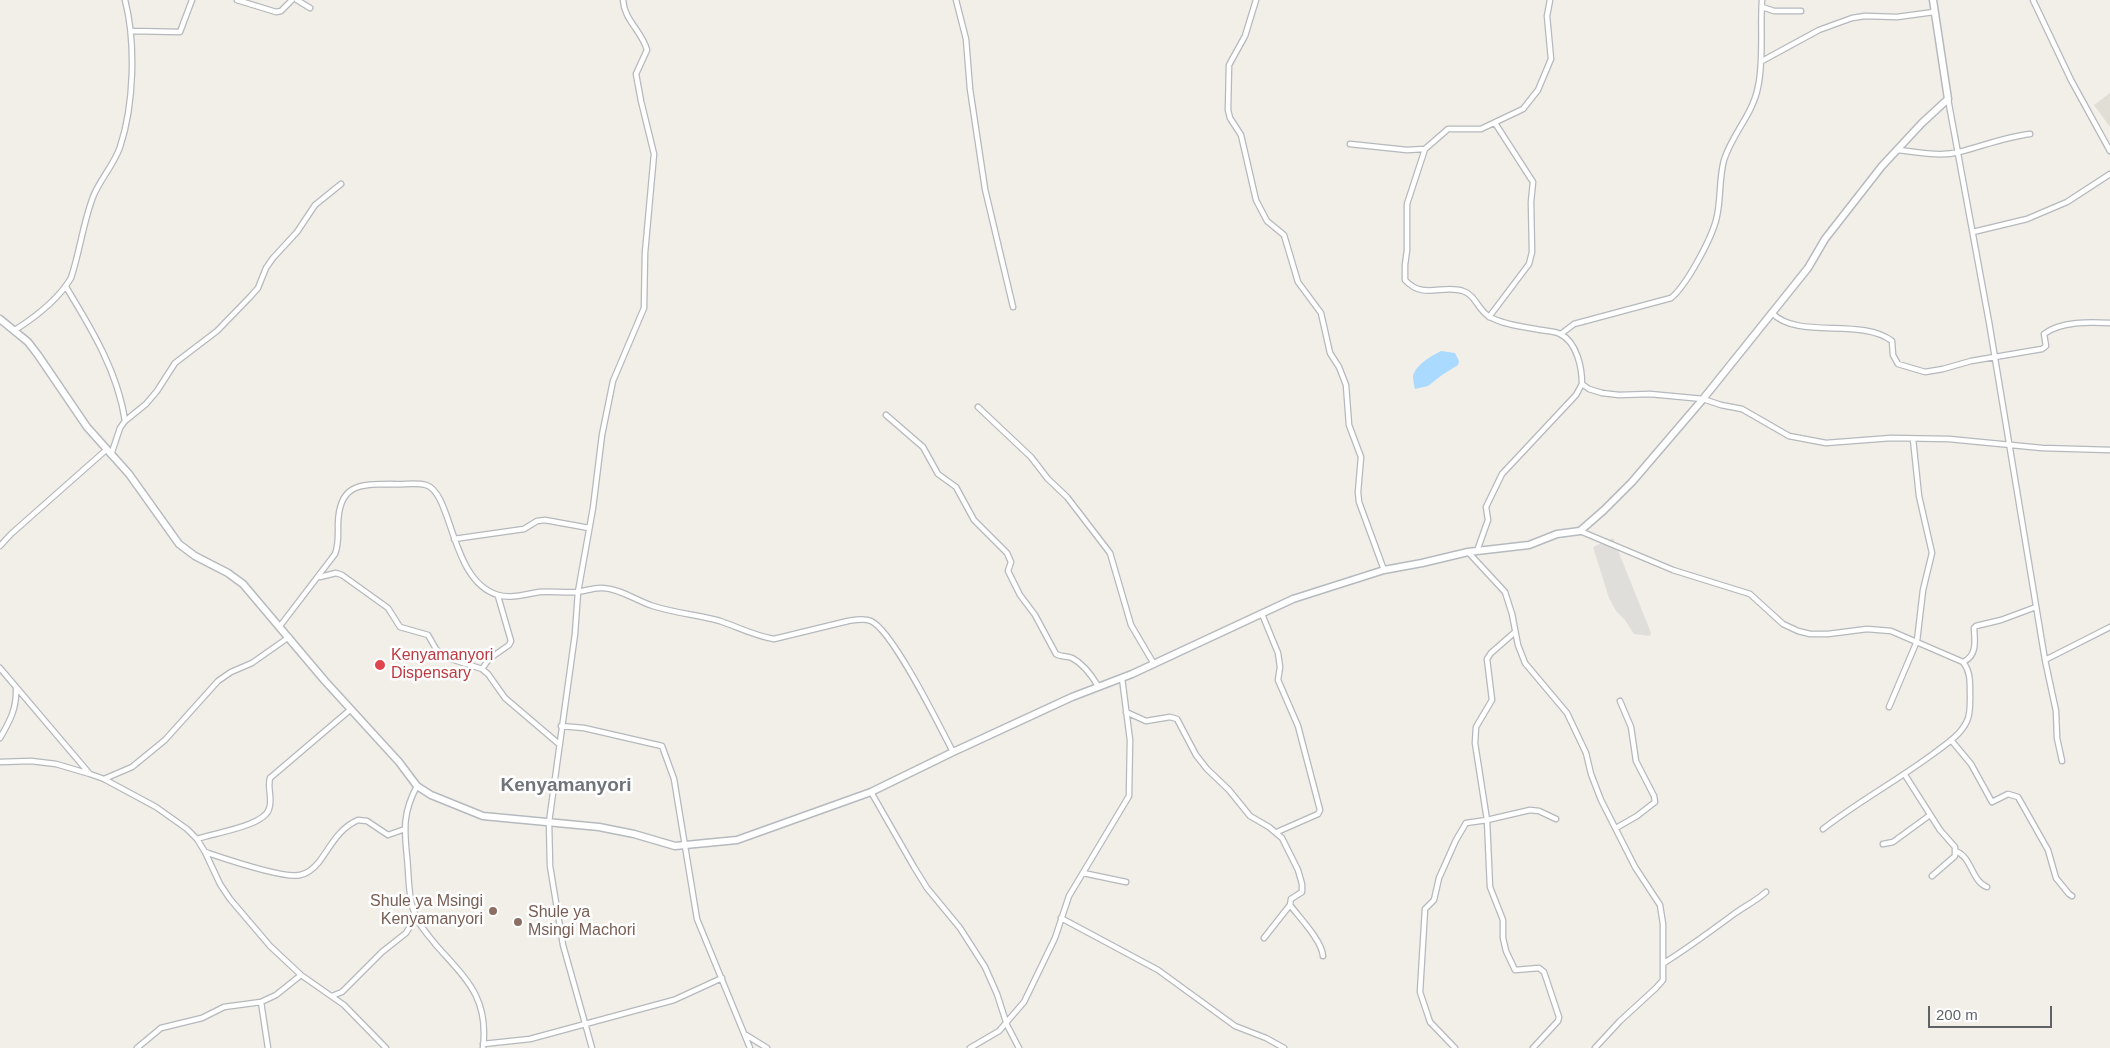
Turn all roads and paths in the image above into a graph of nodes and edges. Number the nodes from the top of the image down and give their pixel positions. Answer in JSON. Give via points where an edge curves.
{"nodes":[{"id":1,"x":125,"y":0,"type":"edge"},
{"id":2,"x":192,"y":0,"type":"edge"},
{"id":3,"x":237,"y":0,"type":"edge"},
{"id":4,"x":292,"y":0,"type":"edge"},
{"id":5,"x":297,"y":0,"type":"edge"},
{"id":6,"x":623,"y":0,"type":"edge"},
{"id":7,"x":956,"y":0,"type":"edge"},
{"id":8,"x":1256,"y":0,"type":"edge"},
{"id":9,"x":1550,"y":0,"type":"edge"},
{"id":10,"x":1762,"y":0,"type":"edge"},
{"id":11,"x":1933,"y":0,"type":"edge"},
{"id":12,"x":2033,"y":0,"type":"edge"},
{"id":13,"x":1762,"y":7,"type":"junction"},
{"id":14,"x":310,"y":8,"type":"dead end"},
{"id":15,"x":1801,"y":11,"type":"dead end"},
{"id":16,"x":1934,"y":12,"type":"junction"},
{"id":17,"x":131,"y":31,"type":"junction"},
{"id":18,"x":1762,"y":61,"type":"junction"},
{"id":19,"x":1948,"y":99,"type":"junction"},
{"id":20,"x":1495,"y":123,"type":"junction"},
{"id":21,"x":2030,"y":134,"type":"dead end"},
{"id":22,"x":1350,"y":144,"type":"dead end"},
{"id":23,"x":1425,"y":149,"type":"junction"},
{"id":24,"x":1897,"y":150,"type":"junction"},
{"id":25,"x":2110,"y":151,"type":"edge"},
{"id":26,"x":1959,"y":152,"type":"junction"},
{"id":27,"x":2110,"y":174,"type":"edge"},
{"id":28,"x":341,"y":184,"type":"dead end"},
{"id":29,"x":1973,"y":232,"type":"junction"},
{"id":30,"x":66,"y":287,"type":"junction"},
{"id":31,"x":1013,"y":307,"type":"dead end"},
{"id":32,"x":1772,"y":313,"type":"junction"},
{"id":33,"x":1489,"y":317,"type":"junction"},
{"id":34,"x":0,"y":319,"type":"edge"},
{"id":35,"x":2110,"y":323,"type":"edge"},
{"id":36,"x":15,"y":330,"type":"junction"},
{"id":37,"x":1560,"y":334,"type":"junction"},
{"id":38,"x":1995,"y":357,"type":"junction"},
{"id":39,"x":1582,"y":384,"type":"junction"},
{"id":40,"x":1703,"y":399,"type":"junction"},
{"id":41,"x":978,"y":407,"type":"dead end"},
{"id":42,"x":886,"y":415,"type":"dead end"},
{"id":43,"x":125,"y":421,"type":"junction"},
{"id":44,"x":1913,"y":439,"type":"junction"},
{"id":45,"x":2009,"y":443,"type":"junction"},
{"id":46,"x":2110,"y":450,"type":"edge"},
{"id":47,"x":108,"y":452,"type":"junction"},
{"id":48,"x":589,"y":528,"type":"junction"},
{"id":49,"x":1580,"y":531,"type":"junction"},
{"id":50,"x":454,"y":539,"type":"junction"},
{"id":51,"x":0,"y":546,"type":"edge"},
{"id":52,"x":1477,"y":551,"type":"junction"},
{"id":53,"x":1468,"y":552,"type":"junction"},
{"id":54,"x":1384,"y":570,"type":"junction"},
{"id":55,"x":319,"y":577,"type":"junction"},
{"id":56,"x":578,"y":592,"type":"junction"},
{"id":57,"x":498,"y":596,"type":"junction"},
{"id":58,"x":2036,"y":607,"type":"junction"},
{"id":59,"x":1262,"y":614,"type":"junction"},
{"id":60,"x":280,"y":626,"type":"junction"},
{"id":61,"x":2110,"y":627,"type":"edge"},
{"id":62,"x":1515,"y":632,"type":"junction"},
{"id":63,"x":289,"y":637,"type":"junction"},
{"id":64,"x":1917,"y":641,"type":"junction"},
{"id":65,"x":2045,"y":660,"type":"junction"},
{"id":66,"x":1963,"y":662,"type":"junction"},
{"id":67,"x":1154,"y":664,"type":"junction"},
{"id":68,"x":0,"y":668,"type":"edge"},
{"id":69,"x":482,"y":669,"type":"junction"},
{"id":70,"x":1122,"y":678,"type":"junction"},
{"id":71,"x":1098,"y":686,"type":"junction"},
{"id":72,"x":16,"y":687,"type":"junction"},
{"id":73,"x":1620,"y":701,"type":"dead end"},
{"id":74,"x":1889,"y":707,"type":"dead end"},
{"id":75,"x":351,"y":709,"type":"junction"},
{"id":76,"x":1126,"y":712,"type":"junction"},
{"id":77,"x":561,"y":726,"type":"junction"},
{"id":78,"x":0,"y":738,"type":"edge"},
{"id":79,"x":1951,"y":740,"type":"junction"},
{"id":80,"x":559,"y":744,"type":"junction"},
{"id":81,"x":953,"y":752,"type":"junction"},
{"id":82,"x":2062,"y":761,"type":"dead end"},
{"id":83,"x":0,"y":762,"type":"edge"},
{"id":84,"x":90,"y":774,"type":"junction"},
{"id":85,"x":1905,"y":776,"type":"junction"},
{"id":86,"x":104,"y":779,"type":"junction"},
{"id":87,"x":417,"y":786,"type":"junction"},
{"id":88,"x":872,"y":792,"type":"junction"},
{"id":89,"x":1930,"y":816,"type":"junction"},
{"id":90,"x":1556,"y":819,"type":"dead end"},
{"id":91,"x":1487,"y":820,"type":"junction"},
{"id":92,"x":548,"y":822,"type":"junction"},
{"id":93,"x":1616,"y":828,"type":"junction"},
{"id":94,"x":405,"y":829,"type":"junction"},
{"id":95,"x":1822,"y":830,"type":"dead end"},
{"id":96,"x":1277,"y":832,"type":"junction"},
{"id":97,"x":197,"y":839,"type":"junction"},
{"id":98,"x":1883,"y":844,"type":"dead end"},
{"id":99,"x":684,"y":847,"type":"junction"},
{"id":100,"x":1955,"y":851,"type":"junction"},
{"id":101,"x":206,"y":852,"type":"junction"},
{"id":102,"x":1083,"y":873,"type":"junction"},
{"id":103,"x":1932,"y":876,"type":"dead end"},
{"id":104,"x":1126,"y":882,"type":"dead end"},
{"id":105,"x":1987,"y":887,"type":"dead end"},
{"id":106,"x":1766,"y":892,"type":"dead end"},
{"id":107,"x":2072,"y":896,"type":"dead end"},
{"id":108,"x":1290,"y":905,"type":"junction"},
{"id":109,"x":416,"y":917,"type":"junction"},
{"id":110,"x":1062,"y":918,"type":"junction"},
{"id":111,"x":1264,"y":938,"type":"dead end"},
{"id":112,"x":1323,"y":956,"type":"dead end"},
{"id":113,"x":1664,"y":964,"type":"junction"},
{"id":114,"x":301,"y":976,"type":"junction"},
{"id":115,"x":722,"y":978,"type":"junction"},
{"id":116,"x":332,"y":996,"type":"junction"},
{"id":117,"x":261,"y":1002,"type":"junction"},
{"id":118,"x":584,"y":1023,"type":"junction"},
{"id":119,"x":1007,"y":1025,"type":"junction"},
{"id":120,"x":745,"y":1034,"type":"junction"},
{"id":121,"x":483,"y":1046,"type":"edge"},
{"id":122,"x":137,"y":1048,"type":"edge"},
{"id":123,"x":268,"y":1048,"type":"edge"},
{"id":124,"x":386,"y":1048,"type":"edge"},
{"id":125,"x":592,"y":1048,"type":"edge"},
{"id":126,"x":750,"y":1048,"type":"edge"},
{"id":127,"x":766,"y":1048,"type":"edge"},
{"id":128,"x":970,"y":1048,"type":"edge"},
{"id":129,"x":1019,"y":1048,"type":"edge"},
{"id":130,"x":1284,"y":1048,"type":"edge"},
{"id":131,"x":1455,"y":1048,"type":"edge"},
{"id":132,"x":1533,"y":1048,"type":"edge"},
{"id":133,"x":1595,"y":1048,"type":"edge"}],
"edges":[{"from":1,"to":17,"type":"street"},
{"from":2,"to":17,"type":"street","via":[[180,32]]},
{"from":3,"to":4,"type":"street","via":[[276,12]]},
{"from":5,"to":14,"type":"street"},
{"from":6,"to":48,"type":"street","via":[[625,13],[644,40],[647,50],[636,74],[654,160],[645,253],[644,308],[613,381]]},
{"from":7,"to":31,"type":"street","via":[[966,39],[970,89],[986,189]]},
{"from":8,"to":54,"type":"street","via":[[1245,36],[1229,65],[1228,110],[1241,135],[1256,200],[1267,221],[1284,235],[1298,282],[1321,312],[1330,353],[1346,385],[1349,425],[1361,457],[1359,502]]},
{"from":9,"to":20,"type":"street","via":[[1547,16],[1550,59],[1545,75],[1527,105]]},
{"from":10,"to":13,"type":"street"},
{"from":11,"to":16,"type":"street"},
{"from":12,"to":25,"type":"street"},
{"from":13,"to":15,"type":"street"},
{"from":13,"to":18,"type":"street"},
{"from":16,"to":18,"type":"street","via":[[1852,18],[1819,30]]},
{"from":16,"to":19,"type":"street"},
{"from":17,"to":30,"type":"street","via":[[129,101],[120,146],[94,195]]},
{"from":18,"to":37,"type":"street","via":[[1755,99],[1724,159],[1717,216],[1710,237],[1679,291],[1671,298],[1574,324]]},
{"from":19,"to":24,"type":"street"},
{"from":19,"to":26,"type":"street"},
{"from":20,"to":23,"type":"street","via":[[1477,129],[1448,129]]},
{"from":20,"to":33,"type":"street","via":[[1533,182],[1532,252],[1529,264]]},
{"from":21,"to":26,"type":"street"},
{"from":22,"to":23,"type":"street"},
{"from":23,"to":33,"type":"street","via":[[1407,204],[1405,280],[1427,291],[1464,291]]},
{"from":24,"to":26,"type":"street"},
{"from":24,"to":32,"type":"street","via":[[1836,225],[1808,268]]},
{"from":26,"to":29,"type":"street"},
{"from":27,"to":29,"type":"street","via":[[2067,202],[2026,219]]},
{"from":28,"to":43,"type":"street","via":[[315,205],[266,268],[250,298],[217,331],[175,363],[146,404]]},
{"from":29,"to":38,"type":"street"},
{"from":30,"to":36,"type":"street","via":[[48,306]]},
{"from":30,"to":43,"type":"street","via":[[108,364],[123,405]]},
{"from":32,"to":38,"type":"street","via":[[1777,319],[1792,324],[1878,333],[1892,340],[1893,356],[1898,364],[1925,372]]},
{"from":32,"to":40,"type":"street"},
{"from":33,"to":37,"type":"street"},
{"from":34,"to":36,"type":"street"},
{"from":35,"to":38,"type":"street","via":[[2089,322],[2054,329],[2044,334],[2046,346],[2042,350]]},
{"from":36,"to":47,"type":"street","via":[[38,355]]},
{"from":37,"to":39,"type":"street","via":[[1580,362]]},
{"from":38,"to":45,"type":"street"},
{"from":39,"to":40,"type":"street","via":[[1619,395]]},
{"from":39,"to":52,"type":"street","via":[[1576,395],[1502,474],[1486,507],[1488,520]]},
{"from":40,"to":44,"type":"street","via":[[1742,409],[1789,436],[1802,439],[1826,442]]},
{"from":40,"to":49,"type":"street","via":[[1632,482]]},
{"from":41,"to":67,"type":"street","via":[[1031,457],[1082,513],[1107,549],[1131,625]]},
{"from":42,"to":71,"type":"street","via":[[923,447],[938,474],[959,492],[974,520],[1007,553],[1011,562],[1008,571],[1056,654],[1077,661]]},
{"from":43,"to":47,"type":"street"},
{"from":44,"to":45,"type":"street"},
{"from":44,"to":64,"type":"street","via":[[1919,496],[1932,552],[1923,590]]},
{"from":45,"to":46,"type":"street","via":[[2042,448]]},
{"from":45,"to":58,"type":"street"},
{"from":47,"to":51,"type":"street"},
{"from":47,"to":60,"type":"street","via":[[129,474],[179,544],[243,584]]},
{"from":48,"to":50,"type":"street","via":[[544,520],[524,529]]},
{"from":48,"to":56,"type":"street"},
{"from":49,"to":52,"type":"street","via":[[1557,534],[1528,545]]},
{"from":49,"to":64,"type":"street","via":[[1673,570],[1750,594],[1783,624],[1798,631],[1828,634],[1877,629]]},
{"from":50,"to":55,"type":"street","via":[[438,496],[425,485],[384,484],[354,488],[344,495],[341,502],[338,547]]},
{"from":50,"to":57,"type":"street","via":[[466,567],[486,589]]},
{"from":52,"to":53,"type":"street"},
{"from":53,"to":54,"type":"street"},
{"from":53,"to":62,"type":"street","via":[[1505,592]]},
{"from":54,"to":59,"type":"street","via":[[1293,600]]},
{"from":55,"to":60,"type":"street"},
{"from":55,"to":69,"type":"street","via":[[336,573],[342,575],[388,608],[400,626],[428,635],[444,656]]},
{"from":56,"to":57,"type":"street"},
{"from":56,"to":77,"type":"street"},
{"from":56,"to":81,"type":"street","via":[[595,588],[613,590],[652,606],[694,614],[774,639],[848,621],[871,621],[885,633],[919,685]]},
{"from":57,"to":69,"type":"street","via":[[512,641],[489,659]]},
{"from":58,"to":65,"type":"street"},
{"from":58,"to":66,"type":"street","via":[[1976,626],[1973,653]]},
{"from":59,"to":67,"type":"street"},
{"from":59,"to":96,"type":"street","via":[[1278,653],[1278,680],[1298,726],[1320,810],[1318,814]]},
{"from":60,"to":63,"type":"street"},
{"from":61,"to":65,"type":"street"},
{"from":62,"to":91,"type":"street","via":[[1487,659],[1492,700],[1478,720],[1474,734]]},
{"from":62,"to":93,"type":"street","via":[[1525,663],[1572,722],[1586,753],[1596,788]]},
{"from":63,"to":75,"type":"street"},
{"from":63,"to":86,"type":"street","via":[[252,663],[218,681],[165,740],[132,767]]},
{"from":64,"to":66,"type":"street"},
{"from":64,"to":74,"type":"street"},
{"from":65,"to":82,"type":"street"},
{"from":66,"to":79,"type":"street","via":[[1970,678],[1970,712],[1968,720]]},
{"from":67,"to":70,"type":"street"},
{"from":68,"to":72,"type":"street"},
{"from":69,"to":80,"type":"street","via":[[505,698]]},
{"from":70,"to":71,"type":"street"},
{"from":70,"to":76,"type":"street"},
{"from":71,"to":81,"type":"street"},
{"from":72,"to":78,"type":"street","via":[[14,711]]},
{"from":72,"to":84,"type":"street"},
{"from":73,"to":93,"type":"street","via":[[1631,727],[1636,761],[1654,802]]},
{"from":75,"to":87,"type":"street"},
{"from":75,"to":97,"type":"street","via":[[270,778],[269,812],[263,818]]},
{"from":76,"to":96,"type":"street","via":[[1146,721],[1177,719],[1207,769],[1250,816]]},
{"from":76,"to":102,"type":"street","via":[[1130,740],[1129,796]]},
{"from":77,"to":80,"type":"street"},
{"from":77,"to":99,"type":"street","via":[[584,728],[662,746],[674,779]]},
{"from":79,"to":85,"type":"street"},
{"from":79,"to":107,"type":"street","via":[[1971,764],[1992,802],[2008,794],[2018,797],[2048,850],[2056,878]]},
{"from":80,"to":92,"type":"street"},
{"from":81,"to":88,"type":"street"},
{"from":83,"to":84,"type":"street","via":[[56,764]]},
{"from":84,"to":86,"type":"street"},
{"from":85,"to":89,"type":"street"},
{"from":85,"to":95,"type":"street"},
{"from":86,"to":97,"type":"street","via":[[156,807]]},
{"from":87,"to":92,"type":"street","via":[[483,816]]},
{"from":87,"to":94,"type":"street","via":[[407,808]]},
{"from":88,"to":99,"type":"street","via":[[736,840]]},
{"from":88,"to":119,"type":"street","via":[[914,868],[985,967]]},
{"from":89,"to":98,"type":"street","via":[[1892,842]]},
{"from":89,"to":100,"type":"street","via":[[1951,841]]},
{"from":90,"to":91,"type":"street","via":[[1535,810]]},
{"from":91,"to":131,"type":"street","via":[[1470,821],[1462,828],[1439,878],[1434,900],[1424,913],[1420,992],[1430,1022]]},
{"from":91,"to":132,"type":"street","via":[[1490,887],[1503,920],[1506,951],[1515,970],[1540,968],[1544,972],[1559,1017]]},
{"from":92,"to":99,"type":"street","via":[[599,827]]},
{"from":92,"to":118,"type":"street","via":[[550,866],[563,945]]},
{"from":93,"to":113,"type":"street","via":[[1635,867],[1660,906]]},
{"from":94,"to":101,"type":"street","via":[[388,835],[362,819],[353,822],[335,837],[316,866],[300,875],[242,865]]},
{"from":94,"to":109,"type":"street","via":[[410,890]]},
{"from":96,"to":108,"type":"street","via":[[1288,848],[1302,884],[1302,892],[1291,899]]},
{"from":97,"to":101,"type":"street"},
{"from":99,"to":115,"type":"street","via":[[697,919]]},
{"from":100,"to":103,"type":"street","via":[[1950,862]]},
{"from":100,"to":105,"type":"street","via":[[1965,858],[1977,880]]},
{"from":101,"to":114,"type":"street","via":[[230,899]]},
{"from":102,"to":104,"type":"street"},
{"from":102,"to":110,"type":"street","via":[[1069,896]]},
{"from":106,"to":113,"type":"street"},
{"from":108,"to":111,"type":"street"},
{"from":108,"to":112,"type":"street","via":[[1311,931]]},
{"from":109,"to":116,"type":"street","via":[[406,933],[342,992]]},
{"from":109,"to":121,"type":"street","via":[[479,1000],[483,1012]]},
{"from":110,"to":119,"type":"street","via":[[1024,1002]]},
{"from":110,"to":130,"type":"street","via":[[1158,970],[1235,1026]]},
{"from":113,"to":133,"type":"street","via":[[1660,984]]},
{"from":114,"to":116,"type":"street"},
{"from":114,"to":117,"type":"street"},
{"from":115,"to":118,"type":"street","via":[[674,1000]]},
{"from":115,"to":120,"type":"street"},
{"from":116,"to":124,"type":"street"},
{"from":117,"to":122,"type":"street","via":[[224,1007],[202,1018],[161,1028]]},
{"from":117,"to":123,"type":"street"},
{"from":118,"to":121,"type":"street","via":[[530,1039]]},
{"from":118,"to":125,"type":"street"},
{"from":119,"to":128,"type":"street"},
{"from":119,"to":129,"type":"street"},
{"from":120,"to":126,"type":"street"},
{"from":120,"to":127,"type":"street"}]}
